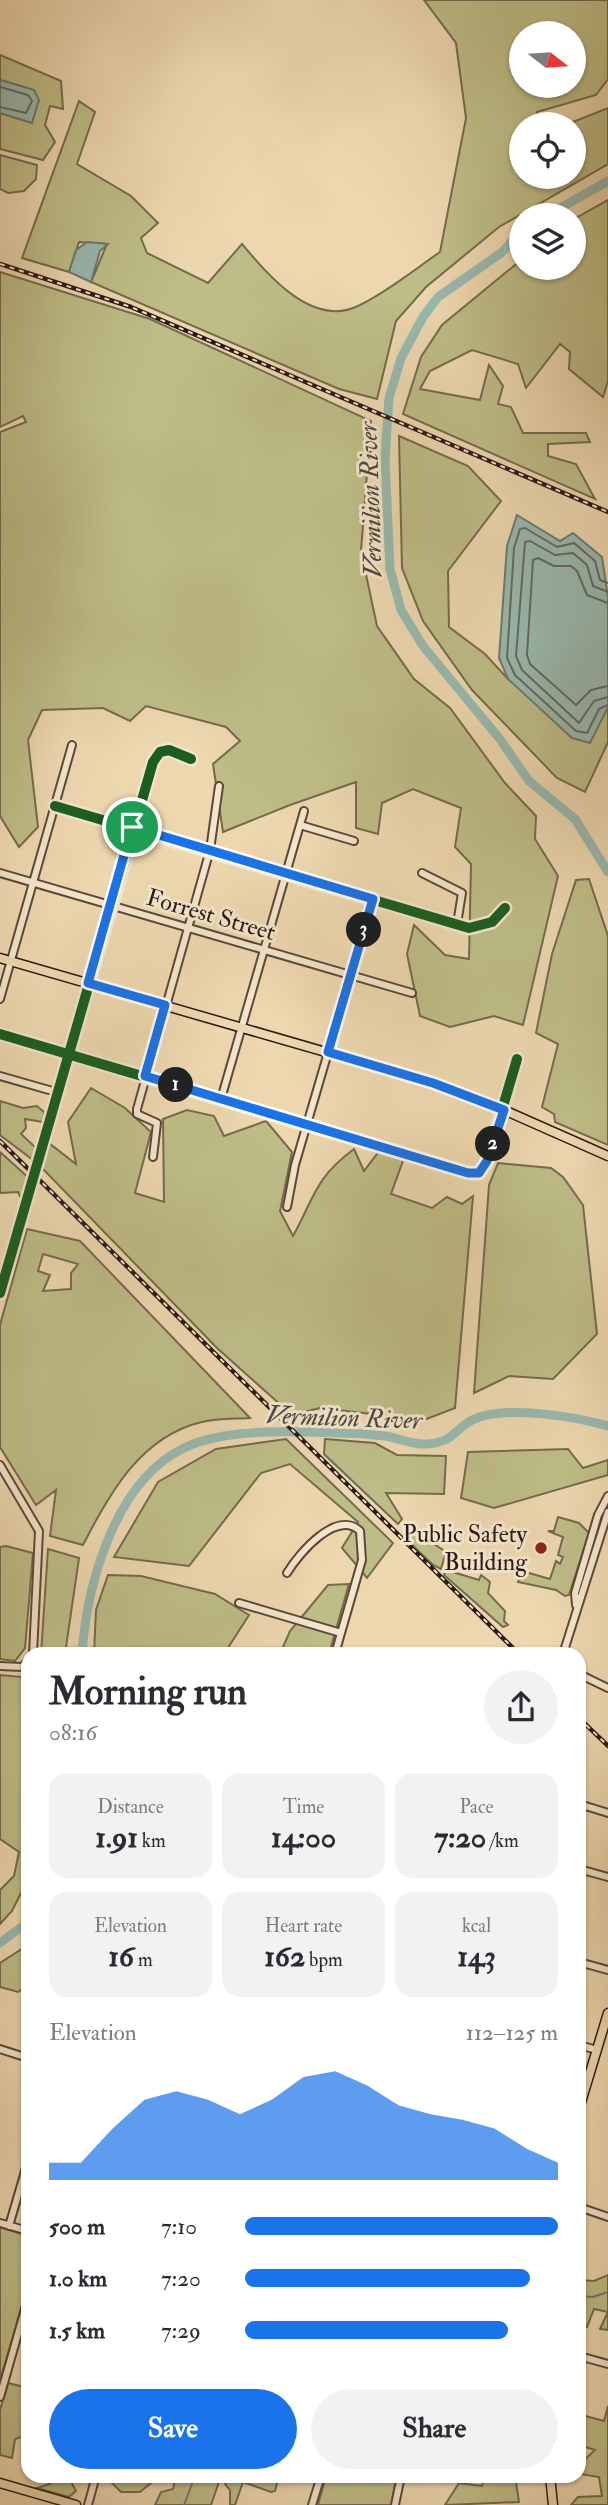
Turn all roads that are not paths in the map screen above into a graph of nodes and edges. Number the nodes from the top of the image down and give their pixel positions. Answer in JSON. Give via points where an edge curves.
{"nodes":[{"id":1,"x":72,"y":745,"type":"dead end"},
{"id":2,"x":191,"y":759,"type":"dead end"},
{"id":3,"x":219,"y":786,"type":"dead end"},
{"id":4,"x":55,"y":806,"type":"junction"},
{"id":5,"x":304,"y":811,"type":"dead end"},
{"id":6,"x":300,"y":825,"type":"junction"},
{"id":7,"x":132,"y":827,"type":"junction"},
{"id":8,"x":354,"y":842,"type":"dead end"},
{"id":9,"x":210,"y":850,"type":"junction"},
{"id":10,"x":0,"y":873,"type":"edge"},
{"id":11,"x":285,"y":873,"type":"junction"},
{"id":12,"x":422,"y":873,"type":"dead end"},
{"id":13,"x":33,"y":883,"type":"junction"},
{"id":14,"x":373,"y":899,"type":"junction"},
{"id":15,"x":110,"y":905,"type":"junction"},
{"id":16,"x":505,"y":908,"type":"dead end"},
{"id":17,"x":457,"y":924,"type":"junction"},
{"id":18,"x":187,"y":928,"type":"junction"},
{"id":19,"x":265,"y":950,"type":"junction"},
{"id":20,"x":0,"y":958,"type":"edge"},
{"id":21,"x":10,"y":961,"type":"junction"},
{"id":22,"x":351,"y":975,"type":"junction"},
{"id":23,"x":88,"y":983,"type":"junction"},
{"id":24,"x":412,"y":993,"type":"dead end"},
{"id":25,"x":0,"y":999,"type":"edge"},
{"id":26,"x":165,"y":1005,"type":"junction"},
{"id":27,"x":244,"y":1028,"type":"junction"},
{"id":28,"x":0,"y":1034,"type":"edge"},
{"id":29,"x":328,"y":1052,"type":"junction"},
{"id":30,"x":68,"y":1054,"type":"junction"},
{"id":31,"x":517,"y":1059,"type":"dead end"},
{"id":32,"x":0,"y":1076,"type":"edge"},
{"id":33,"x":145,"y":1076,"type":"junction"},
{"id":34,"x":56,"y":1092,"type":"junction"},
{"id":35,"x":221,"y":1098,"type":"junction"},
{"id":36,"x":504,"y":1110,"type":"junction"},
{"id":37,"x":307,"y":1125,"type":"junction"},
{"id":38,"x":608,"y":1156,"type":"edge"},
{"id":39,"x":153,"y":1157,"type":"dead end"},
{"id":40,"x":287,"y":1207,"type":"dead end"},
{"id":41,"x":0,"y":1293,"type":"edge"},
{"id":42,"x":0,"y":1465,"type":"edge"},
{"id":43,"x":608,"y":1496,"type":"edge"},
{"id":44,"x":608,"y":1512,"type":"edge"},
{"id":45,"x":287,"y":1573,"type":"dead end"},
{"id":46,"x":239,"y":1603,"type":"dead end"},
{"id":47,"x":576,"y":1605,"type":"junction"},
{"id":48,"x":341,"y":1633,"type":"junction"},
{"id":49,"x":33,"y":1647,"type":"edge"},
{"id":50,"x":337,"y":1647,"type":"edge"},
{"id":51,"x":565,"y":1647,"type":"edge"},
{"id":52,"x":0,"y":1666,"type":"edge"},
{"id":53,"x":21,"y":1667,"type":"edge"},
{"id":54,"x":586,"y":1677,"type":"edge"},
{"id":55,"x":608,"y":1688,"type":"edge"},
{"id":56,"x":586,"y":1806,"type":"edge"},
{"id":57,"x":608,"y":1813,"type":"edge"},
{"id":58,"x":586,"y":1871,"type":"edge"},
{"id":59,"x":608,"y":1877,"type":"edge"},
{"id":60,"x":586,"y":1964,"type":"edge"},
{"id":61,"x":608,"y":1970,"type":"edge"},
{"id":62,"x":608,"y":2013,"type":"edge"},
{"id":63,"x":586,"y":2047,"type":"edge"},
{"id":64,"x":0,"y":2049,"type":"edge"},
{"id":65,"x":597,"y":2050,"type":"junction"},
{"id":66,"x":21,"y":2056,"type":"edge"},
{"id":67,"x":586,"y":2086,"type":"edge"},
{"id":68,"x":21,"y":2185,"type":"edge"},
{"id":69,"x":586,"y":2209,"type":"edge"},
{"id":70,"x":608,"y":2217,"type":"edge"},
{"id":71,"x":0,"y":2223,"type":"edge"},
{"id":72,"x":9,"y":2226,"type":"junction"},
{"id":73,"x":21,"y":2229,"type":"edge"},
{"id":74,"x":21,"y":2324,"type":"edge"},
{"id":75,"x":586,"y":2358,"type":"edge"},
{"id":76,"x":608,"y":2364,"type":"edge"},
{"id":77,"x":0,"y":2397,"type":"edge"},
{"id":78,"x":0,"y":2483,"type":"edge"},
{"id":79,"x":94,"y":2483,"type":"edge"},
{"id":80,"x":319,"y":2483,"type":"edge"},
{"id":81,"x":400,"y":2483,"type":"edge"},
{"id":82,"x":551,"y":2483,"type":"edge"},
{"id":83,"x":76,"y":2505,"type":"edge"},
{"id":84,"x":88,"y":2505,"type":"edge"},
{"id":85,"x":312,"y":2505,"type":"edge"},
{"id":86,"x":395,"y":2505,"type":"edge"},
{"id":87,"x":553,"y":2505,"type":"edge"}],
"edges":[{"from":1,"to":4,"type":"street"},
{"from":2,"to":7,"type":"street","via":[[169,750],[160,752]]},
{"from":3,"to":9,"type":"street"},
{"from":4,"to":7,"type":"street"},
{"from":4,"to":13,"type":"street"},
{"from":5,"to":6,"type":"street"},
{"from":6,"to":8,"type":"street"},
{"from":6,"to":11,"type":"street"},
{"from":7,"to":9,"type":"street"},
{"from":7,"to":15,"type":"street"},
{"from":9,"to":11,"type":"street"},
{"from":9,"to":18,"type":"street"},
{"from":10,"to":13,"type":"street","name":"Forrest Street"},
{"from":11,"to":14,"type":"street"},
{"from":11,"to":19,"type":"street"},
{"from":12,"to":17,"type":"street","via":[[462,893]]},
{"from":13,"to":15,"type":"street","name":"Forrest Street"},
{"from":13,"to":21,"type":"street"},
{"from":14,"to":17,"type":"street"},
{"from":14,"to":22,"type":"street"},
{"from":15,"to":18,"type":"street","name":"Forrest Street"},
{"from":15,"to":23,"type":"street"},
{"from":16,"to":17,"type":"street","via":[[492,922],[477,928]]},
{"from":18,"to":19,"type":"street","name":"Forrest Street"},
{"from":18,"to":26,"type":"street"},
{"from":19,"to":22,"type":"street","name":"Forrest Street"},
{"from":19,"to":27,"type":"street"},
{"from":20,"to":21,"type":"main road"},
{"from":21,"to":23,"type":"main road"},
{"from":21,"to":25,"type":"street"},
{"from":22,"to":24,"type":"street","name":"Forrest Street"},
{"from":22,"to":29,"type":"street"},
{"from":23,"to":26,"type":"main road"},
{"from":23,"to":30,"type":"street"},
{"from":26,"to":27,"type":"main road"},
{"from":26,"to":33,"type":"street"},
{"from":27,"to":29,"type":"main road"},
{"from":27,"to":35,"type":"street"},
{"from":28,"to":30,"type":"street"},
{"from":29,"to":36,"type":"main road"},
{"from":29,"to":37,"type":"street"},
{"from":30,"to":33,"type":"street"},
{"from":30,"to":34,"type":"street"},
{"from":31,"to":36,"type":"street"},
{"from":32,"to":34,"type":"street"},
{"from":33,"to":35,"type":"street"},
{"from":33,"to":39,"type":"street","via":[[137,1114],[157,1123]]},
{"from":34,"to":41,"type":"street"},
{"from":35,"to":37,"type":"street"},
{"from":36,"to":37,"type":"street","via":[[479,1173]]},
{"from":36,"to":38,"type":"main road"},
{"from":37,"to":40,"type":"street"},
{"from":42,"to":49,"type":"street","via":[[39,1531]]},
{"from":43,"to":47,"type":"street","via":[[575,1592]]},
{"from":44,"to":47,"type":"street"},
{"from":45,"to":48,"type":"street","via":[[303,1552],[332,1528],[354,1524],[360,1531],[362,1560]]},
{"from":46,"to":48,"type":"street"},
{"from":47,"to":51,"type":"street"},
{"from":48,"to":50,"type":"street"},
{"from":52,"to":53,"type":"street"},
{"from":54,"to":55,"type":"street"},
{"from":56,"to":57,"type":"street"},
{"from":58,"to":59,"type":"street"},
{"from":60,"to":61,"type":"street"},
{"from":62,"to":65,"type":"main road"},
{"from":63,"to":65,"type":"street"},
{"from":64,"to":66,"type":"street"},
{"from":65,"to":67,"type":"main road"},
{"from":68,"to":72,"type":"street"},
{"from":69,"to":70,"type":"street"},
{"from":71,"to":72,"type":"street"},
{"from":72,"to":73,"type":"street"},
{"from":74,"to":77,"type":"street"},
{"from":75,"to":76,"type":"street"},
{"from":78,"to":83,"type":"main road"},
{"from":79,"to":84,"type":"street"},
{"from":80,"to":85,"type":"street"},
{"from":81,"to":86,"type":"street"},
{"from":82,"to":87,"type":"main road"}]}
